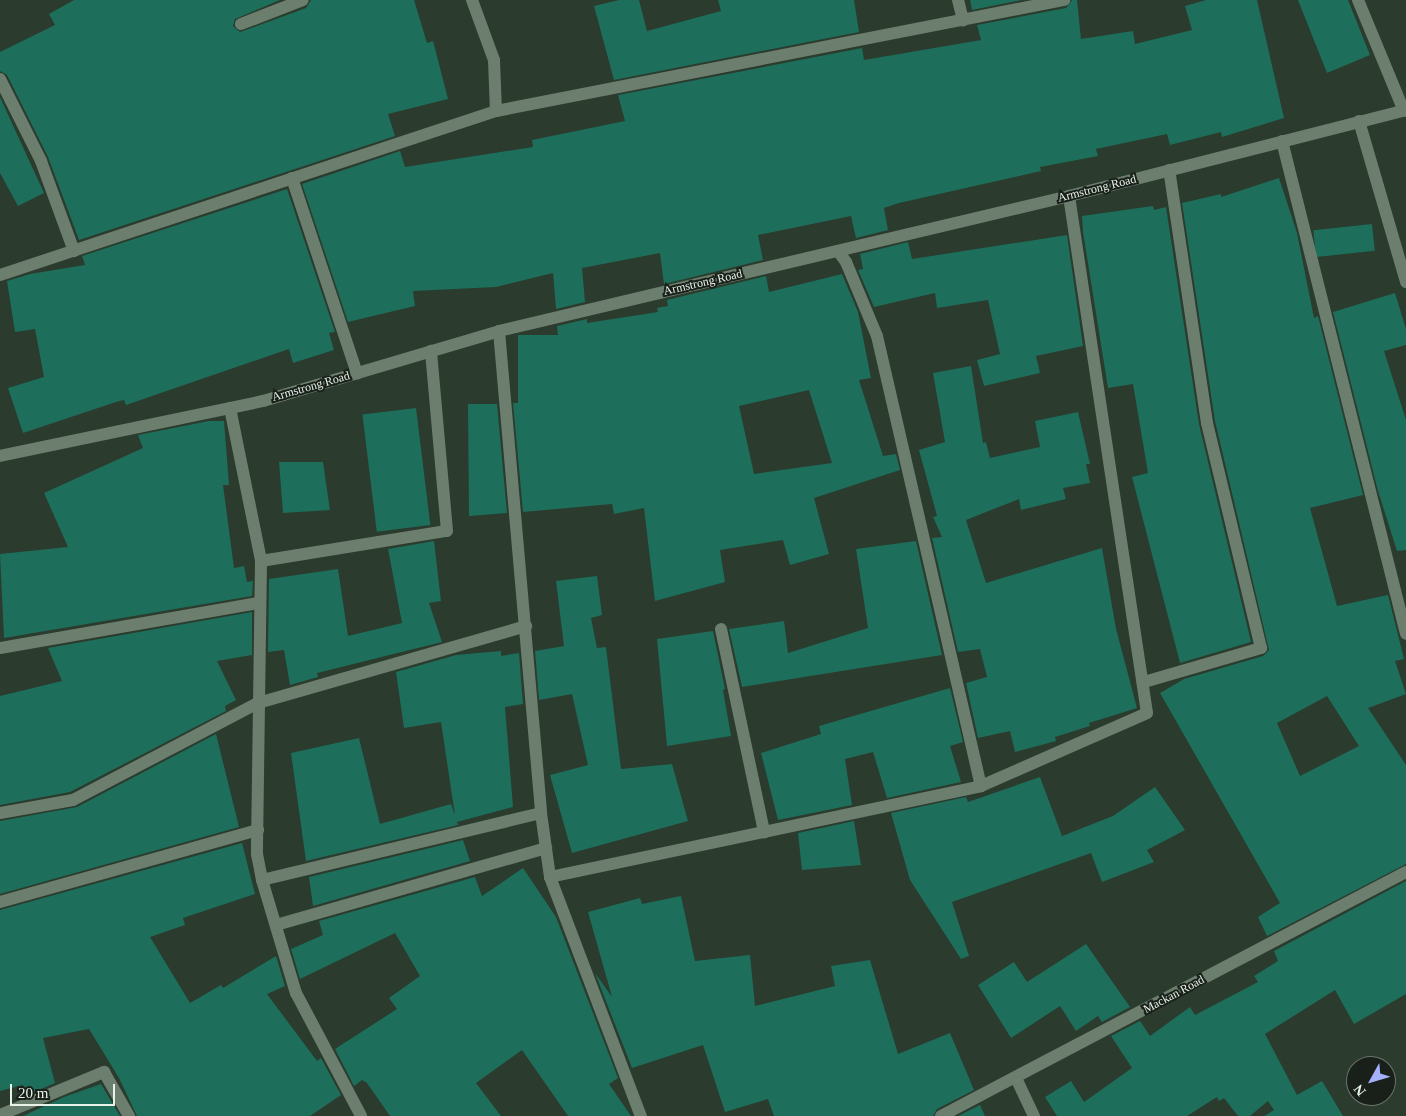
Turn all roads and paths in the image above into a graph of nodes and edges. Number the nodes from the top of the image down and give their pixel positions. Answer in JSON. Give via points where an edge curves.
{"nodes":[{"id":1,"x":303,"y":0,"type":"edge"},
{"id":2,"x":472,"y":0,"type":"edge"},
{"id":3,"x":958,"y":0,"type":"edge"},
{"id":4,"x":1064,"y":0,"type":"edge"},
{"id":5,"x":1358,"y":0,"type":"edge"},
{"id":6,"x":963,"y":20,"type":"junction"},
{"id":7,"x":241,"y":24,"type":"dead end"},
{"id":8,"x":0,"y":79,"type":"edge"},
{"id":9,"x":1405,"y":110,"type":"edge"},
{"id":10,"x":496,"y":111,"type":"junction"},
{"id":11,"x":1359,"y":121,"type":"junction"},
{"id":12,"x":1282,"y":141,"type":"junction"},
{"id":13,"x":1169,"y":170,"type":"junction"},
{"id":14,"x":292,"y":178,"type":"junction"},
{"id":15,"x":1069,"y":196,"type":"junction"},
{"id":16,"x":74,"y":251,"type":"junction"},
{"id":17,"x":838,"y":251,"type":"junction"},
{"id":18,"x":0,"y":275,"type":"edge"},
{"id":19,"x":1406,"y":282,"type":"edge"},
{"id":20,"x":499,"y":331,"type":"junction"},
{"id":21,"x":431,"y":351,"type":"junction"},
{"id":22,"x":357,"y":373,"type":"junction"},
{"id":23,"x":230,"y":408,"type":"junction"},
{"id":24,"x":0,"y":456,"type":"edge"},
{"id":25,"x":261,"y":561,"type":"junction"},
{"id":26,"x":259,"y":604,"type":"junction"},
{"id":27,"x":526,"y":626,"type":"junction"},
{"id":28,"x":721,"y":629,"type":"dead end"},
{"id":29,"x":1406,"y":634,"type":"edge"},
{"id":30,"x":0,"y":648,"type":"edge"},
{"id":31,"x":1144,"y":682,"type":"junction"},
{"id":32,"x":258,"y":703,"type":"junction"},
{"id":33,"x":981,"y":786,"type":"junction"},
{"id":34,"x":0,"y":813,"type":"edge"},
{"id":35,"x":541,"y":813,"type":"junction"},
{"id":36,"x":258,"y":830,"type":"junction"},
{"id":37,"x":764,"y":832,"type":"junction"},
{"id":38,"x":546,"y":848,"type":"junction"},
{"id":39,"x":1406,"y":872,"type":"edge"},
{"id":40,"x":550,"y":877,"type":"junction"},
{"id":41,"x":262,"y":880,"type":"junction"},
{"id":42,"x":0,"y":902,"type":"edge"},
{"id":43,"x":276,"y":925,"type":"junction"},
{"id":44,"x":1016,"y":1078,"type":"junction"},
{"id":45,"x":0,"y":1115,"type":"edge"},
{"id":46,"x":128,"y":1116,"type":"edge"},
{"id":47,"x":360,"y":1116,"type":"edge"},
{"id":48,"x":641,"y":1116,"type":"edge"},
{"id":49,"x":941,"y":1116,"type":"edge"},
{"id":50,"x":1034,"y":1116,"type":"edge"}],
"edges":[{"from":1,"to":7,"type":"street"},
{"from":2,"to":10,"type":"street","via":[[494,60]]},
{"from":3,"to":6,"type":"street"},
{"from":4,"to":6,"type":"street"},
{"from":5,"to":9,"type":"street"},
{"from":6,"to":10,"type":"street"},
{"from":8,"to":16,"type":"street","via":[[41,161]]},
{"from":9,"to":11,"type":"street","name":"Armstrong Road"},
{"from":10,"to":14,"type":"street"},
{"from":11,"to":12,"type":"street","name":"Armstrong Road"},
{"from":11,"to":19,"type":"street"},
{"from":12,"to":13,"type":"street","name":"Armstrong Road"},
{"from":12,"to":29,"type":"street"},
{"from":13,"to":15,"type":"street","name":"Armstrong Road"},
{"from":13,"to":31,"type":"street","via":[[1207,423],[1261,648]]},
{"from":14,"to":16,"type":"street"},
{"from":14,"to":22,"type":"street"},
{"from":15,"to":17,"type":"street","name":"Armstrong Road"},
{"from":15,"to":31,"type":"street"},
{"from":16,"to":18,"type":"street"},
{"from":17,"to":20,"type":"street","name":"Armstrong Road"},
{"from":17,"to":33,"type":"street","via":[[846,262],[877,336]]},
{"from":20,"to":21,"type":"street","name":"Armstrong Road"},
{"from":20,"to":27,"type":"street"},
{"from":21,"to":22,"type":"street","name":"Armstrong Road"},
{"from":21,"to":25,"type":"street","via":[[447,530]]},
{"from":22,"to":23,"type":"street","name":"Armstrong Road"},
{"from":23,"to":24,"type":"street","name":"Armstrong Road"},
{"from":23,"to":25,"type":"street"},
{"from":25,"to":26,"type":"street"},
{"from":26,"to":30,"type":"street"},
{"from":26,"to":32,"type":"street"},
{"from":27,"to":32,"type":"street"},
{"from":27,"to":35,"type":"street"},
{"from":28,"to":37,"type":"street"},
{"from":31,"to":33,"type":"street","via":[[1147,713]]},
{"from":32,"to":34,"type":"street","via":[[73,800]]},
{"from":32,"to":36,"type":"street"},
{"from":33,"to":37,"type":"street"},
{"from":35,"to":38,"type":"street"},
{"from":35,"to":41,"type":"street"},
{"from":36,"to":41,"type":"street"},
{"from":36,"to":42,"type":"street"},
{"from":37,"to":40,"type":"street"},
{"from":38,"to":40,"type":"street"},
{"from":38,"to":43,"type":"street"},
{"from":39,"to":44,"type":"street","name":"Mackan Road"},
{"from":40,"to":48,"type":"street"},
{"from":41,"to":43,"type":"street"},
{"from":43,"to":47,"type":"street","via":[[296,993]]},
{"from":44,"to":49,"type":"street","name":"Mackan Road"},
{"from":44,"to":50,"type":"street"},
{"from":45,"to":46,"type":"street","via":[[104,1072]]}]}
